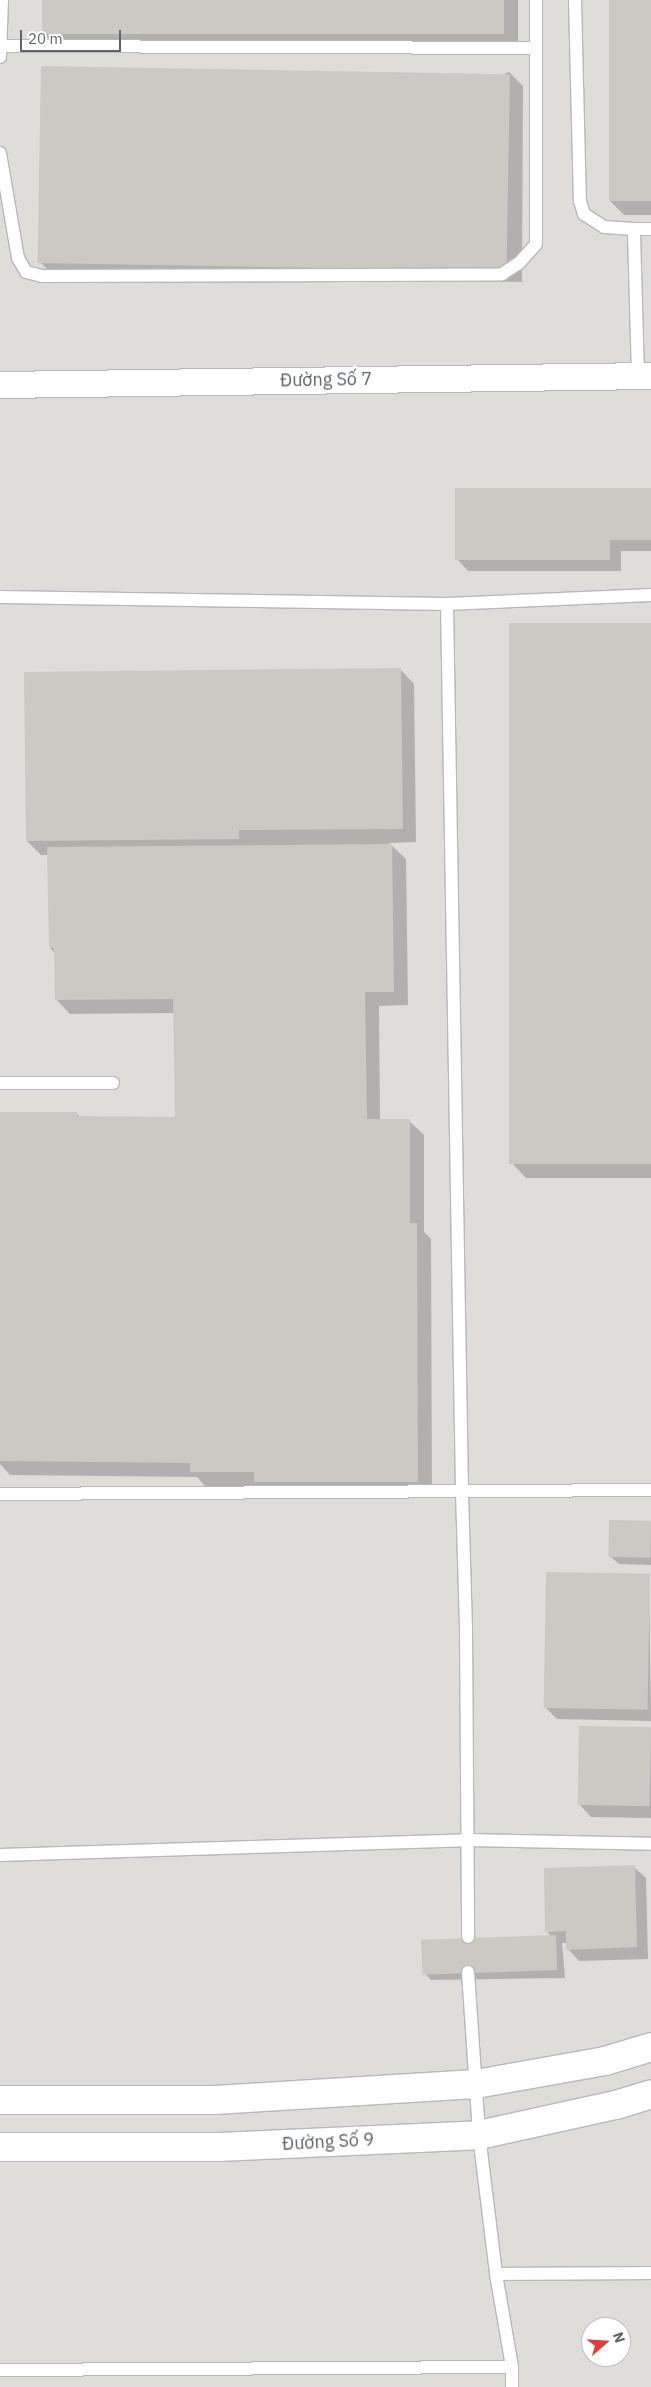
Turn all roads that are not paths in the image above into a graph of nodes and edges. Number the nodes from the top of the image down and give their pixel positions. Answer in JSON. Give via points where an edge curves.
{"nodes":[{"id":1,"x":2,"y":0,"type":"edge"},
{"id":2,"x":536,"y":0,"type":"edge"},
{"id":3,"x":575,"y":0,"type":"edge"},
{"id":4,"x":1,"y":46,"type":"edge"},
{"id":5,"x":536,"y":48,"type":"junction"},
{"id":6,"x":0,"y":57,"type":"edge"},
{"id":7,"x":0,"y":153,"type":"edge"},
{"id":8,"x":634,"y":229,"type":"junction"},
{"id":9,"x":651,"y":229,"type":"edge"},
{"id":10,"x":645,"y":376,"type":"edge"},
{"id":11,"x":0,"y":385,"type":"edge"},
{"id":12,"x":651,"y":595,"type":"edge"},
{"id":13,"x":0,"y":597,"type":"edge"},
{"id":14,"x":447,"y":604,"type":"junction"},
{"id":15,"x":0,"y":1083,"type":"edge"},
{"id":16,"x":113,"y":1083,"type":"dead end"},
{"id":17,"x":651,"y":1490,"type":"edge"},
{"id":18,"x":462,"y":1493,"type":"junction"},
{"id":19,"x":0,"y":1494,"type":"edge"},
{"id":20,"x":467,"y":1840,"type":"junction"},
{"id":21,"x":651,"y":1844,"type":"edge"},
{"id":22,"x":0,"y":1855,"type":"edge"},
{"id":23,"x":468,"y":1937,"type":"dead end"},
{"id":24,"x":468,"y":1972,"type":"dead end"},
{"id":25,"x":651,"y":2047,"type":"edge"},
{"id":26,"x":476,"y":2084,"type":"junction"},
{"id":27,"x":651,"y":2094,"type":"edge"},
{"id":28,"x":0,"y":2100,"type":"edge"},
{"id":29,"x":479,"y":2135,"type":"junction"},
{"id":30,"x":0,"y":2147,"type":"edge"},
{"id":31,"x":651,"y":2273,"type":"edge"},
{"id":32,"x":496,"y":2274,"type":"junction"},
{"id":33,"x":512,"y":2367,"type":"junction"},
{"id":34,"x":0,"y":2370,"type":"edge"},
{"id":35,"x":512,"y":2387,"type":"edge"}],
"edges":[{"from":1,"to":4,"type":"lane"},
{"from":2,"to":5,"type":"lane"},
{"from":3,"to":8,"type":"lane","via":[[580,201],[584,214],[604,227]]},
{"from":4,"to":5,"type":"lane"},
{"from":4,"to":6,"type":"lane"},
{"from":5,"to":7,"type":"lane","via":[[536,244],[519,263],[502,274],[42,276],[26,272],[18,258]]},
{"from":8,"to":9,"type":"lane"},
{"from":8,"to":10,"type":"lane"},
{"from":10,"to":11,"type":"street","name":"Đường Số 7"},
{"from":12,"to":14,"type":"lane"},
{"from":13,"to":14,"type":"lane"},
{"from":14,"to":18,"type":"lane"},
{"from":15,"to":16,"type":"lane"},
{"from":17,"to":18,"type":"lane"},
{"from":18,"to":19,"type":"lane"},
{"from":18,"to":20,"type":"lane"},
{"from":20,"to":21,"type":"lane"},
{"from":20,"to":22,"type":"lane"},
{"from":20,"to":23,"type":"lane"},
{"from":24,"to":26,"type":"lane"},
{"from":25,"to":26,"type":"street","via":[[605,2061]]},
{"from":26,"to":28,"type":"street","via":[[215,2100]]},
{"from":26,"to":29,"type":"lane"},
{"from":27,"to":29,"type":"street","name":"Đường Số 9","via":[[616,2105]]},
{"from":29,"to":30,"type":"street","name":"Đường Số 9","via":[[219,2147]]},
{"from":29,"to":32,"type":"lane"},
{"from":31,"to":32,"type":"lane"},
{"from":32,"to":33,"type":"lane"},
{"from":33,"to":34,"type":"lane"},
{"from":33,"to":35,"type":"lane"}]}
